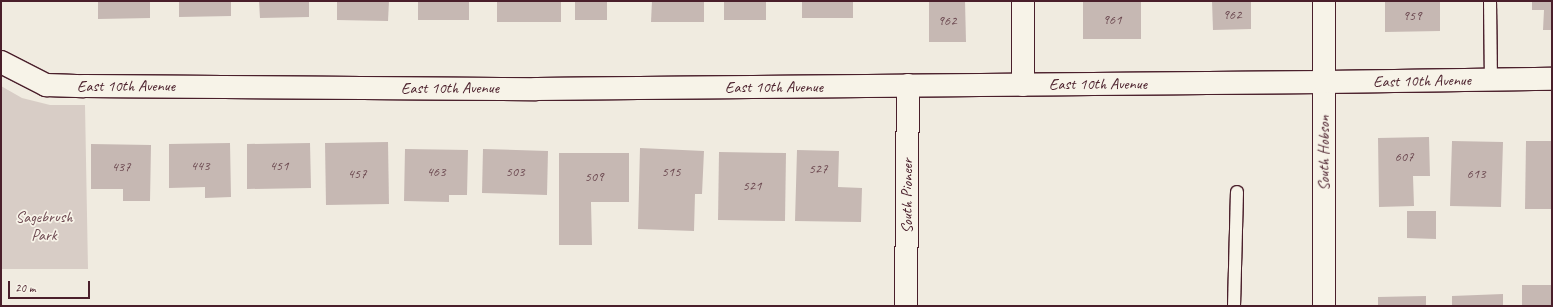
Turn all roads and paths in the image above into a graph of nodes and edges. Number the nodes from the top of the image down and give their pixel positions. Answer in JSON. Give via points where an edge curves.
{"nodes":[{"id":1,"x":1023,"y":1,"type":"edge"},
{"id":2,"x":1324,"y":1,"type":"edge"},
{"id":3,"x":1490,"y":1,"type":"edge"},
{"id":4,"x":1,"y":62,"type":"edge"},
{"id":5,"x":1552,"y":79,"type":"edge"},
{"id":6,"x":1491,"y":80,"type":"junction"},
{"id":7,"x":1324,"y":82,"type":"junction"},
{"id":8,"x":1023,"y":85,"type":"junction"},
{"id":9,"x":908,"y":86,"type":"junction"},
{"id":10,"x":1237,"y":192,"type":"dead end"},
{"id":11,"x":906,"y":306,"type":"edge"},
{"id":12,"x":1234,"y":306,"type":"edge"},
{"id":13,"x":1324,"y":306,"type":"edge"}],
"edges":[{"from":1,"to":8,"type":"street"},
{"from":2,"to":7,"type":"street","name":"South Hobson"},
{"from":3,"to":6,"type":"lane"},
{"from":4,"to":9,"type":"street","name":"East 10th Avenue","via":[[46,86],[536,89]]},
{"from":5,"to":6,"type":"street","name":"East 10th Avenue"},
{"from":6,"to":7,"type":"street","name":"East 10th Avenue"},
{"from":7,"to":8,"type":"street","name":"East 10th Avenue"},
{"from":7,"to":13,"type":"street","name":"South Hobson"},
{"from":8,"to":9,"type":"street","name":"East 10th Avenue"},
{"from":9,"to":11,"type":"street","name":"South Pioneer"},
{"from":10,"to":12,"type":"lane"}]}
